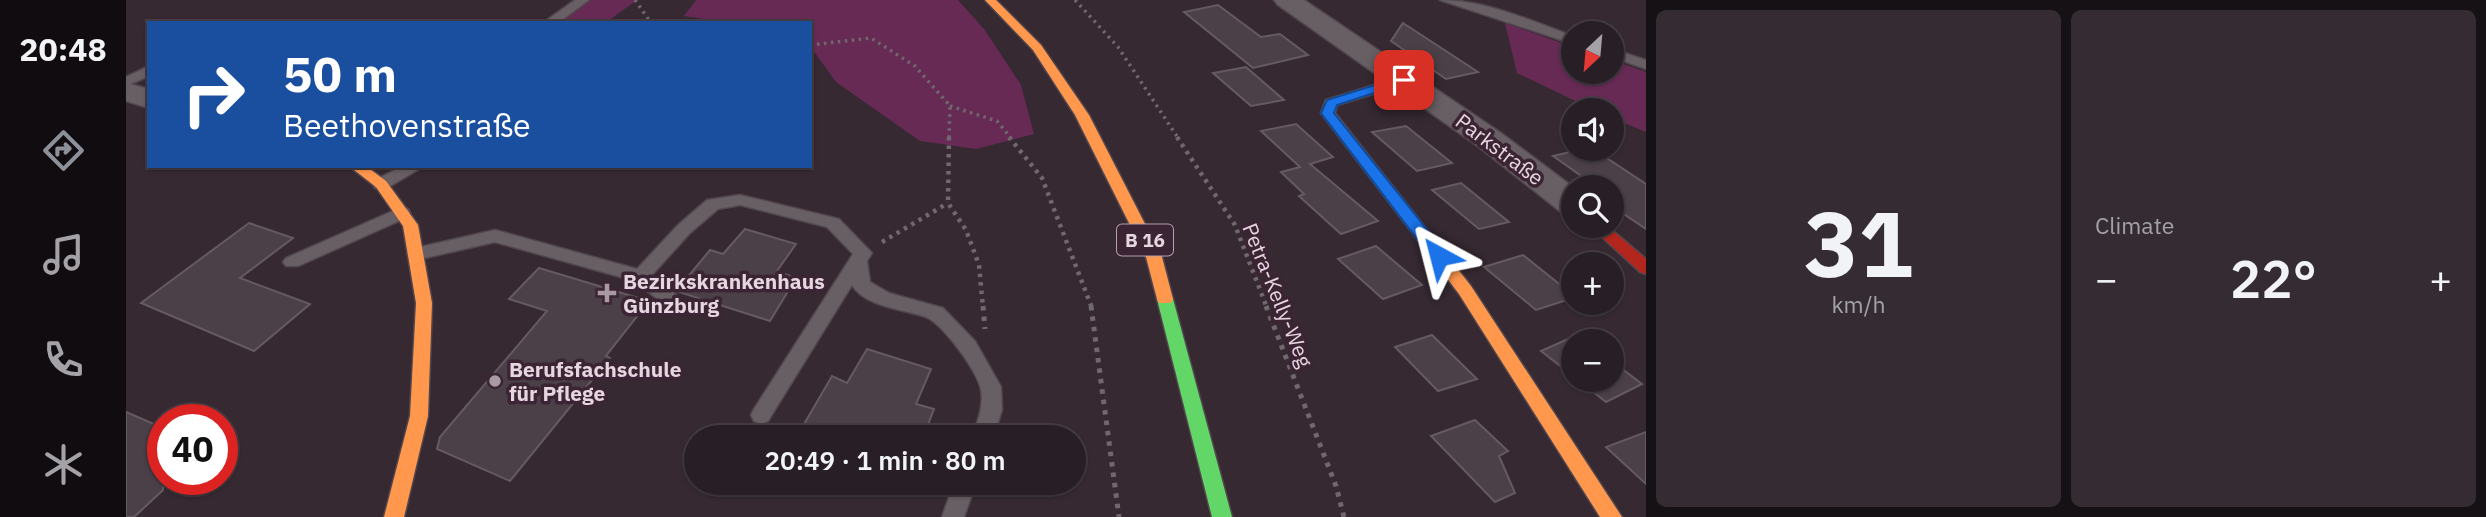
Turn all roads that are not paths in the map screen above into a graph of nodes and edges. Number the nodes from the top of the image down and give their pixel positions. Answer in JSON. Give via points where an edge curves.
{"nodes":[{"id":1,"x":583,"y":0,"type":"edge"},
{"id":2,"x":990,"y":0,"type":"edge"},
{"id":3,"x":1287,"y":0,"type":"edge"},
{"id":4,"x":1446,"y":0,"type":"edge"},
{"id":5,"x":552,"y":21,"type":"edge"},
{"id":6,"x":1561,"y":36,"type":"edge"},
{"id":7,"x":1624,"y":57,"type":"edge"},
{"id":8,"x":1646,"y":65,"type":"edge"},
{"id":9,"x":147,"y":71,"type":"edge"},
{"id":10,"x":1404,"y":80,"type":"junction"},
{"id":11,"x":126,"y":82,"type":"edge"},
{"id":12,"x":126,"y":92,"type":"edge"},
{"id":13,"x":147,"y":98,"type":"edge"},
{"id":14,"x":359,"y":168,"type":"edge"},
{"id":15,"x":411,"y":168,"type":"edge"},
{"id":16,"x":381,"y":184,"type":"junction"},
{"id":17,"x":1561,"y":195,"type":"edge"},
{"id":18,"x":402,"y":213,"type":"junction"},
{"id":19,"x":1612,"y":238,"type":"edge"},
{"id":20,"x":416,"y":254,"type":"junction"},
{"id":21,"x":860,"y":256,"type":"junction"},
{"id":22,"x":292,"y":262,"type":"dead end"},
{"id":23,"x":1646,"y":268,"type":"edge"},
{"id":24,"x":641,"y":276,"type":"junction"},
{"id":25,"x":672,"y":301,"type":"dead end"},
{"id":26,"x":761,"y":415,"type":"dead end"},
{"id":27,"x":987,"y":425,"type":"edge"},
{"id":28,"x":961,"y":495,"type":"edge"},
{"id":29,"x":394,"y":517,"type":"edge"},
{"id":30,"x":953,"y":517,"type":"edge"},
{"id":31,"x":1222,"y":517,"type":"edge"},
{"id":32,"x":1612,"y":517,"type":"edge"}],
"edges":[{"from":1,"to":5,"type":"lane"},
{"from":2,"to":31,"type":"street","number":"B 16","via":[[1037,48],[1082,115],[1154,257]]},
{"from":3,"to":10,"type":"street","name":"Parkstraße"},
{"from":4,"to":6,"type":"lane"},
{"from":7,"to":8,"type":"lane"},
{"from":9,"to":11,"type":"lane"},
{"from":10,"to":17,"type":"street","name":"Parkstraße"},
{"from":10,"to":32,"type":"street","via":[[1331,103],[1328,113],[1465,290]]},
{"from":12,"to":13,"type":"street"},
{"from":14,"to":16,"type":"street"},
{"from":15,"to":16,"type":"lane"},
{"from":16,"to":18,"type":"street"},
{"from":18,"to":20,"type":"street","via":[[410,225]]},
{"from":18,"to":22,"type":"lane"},
{"from":19,"to":23,"type":"street"},
{"from":20,"to":24,"type":"lane","via":[[495,236]]},
{"from":20,"to":29,"type":"street","via":[[424,303],[419,416]]},
{"from":21,"to":24,"type":"lane","via":[[833,223],[740,200],[713,204]]},
{"from":21,"to":26,"type":"lane"},
{"from":21,"to":27,"type":"lane","via":[[861,285],[883,298],[936,313],[968,346],[991,387],[992,410]]},
{"from":24,"to":25,"type":"lane"},
{"from":28,"to":30,"type":"lane"}]}
